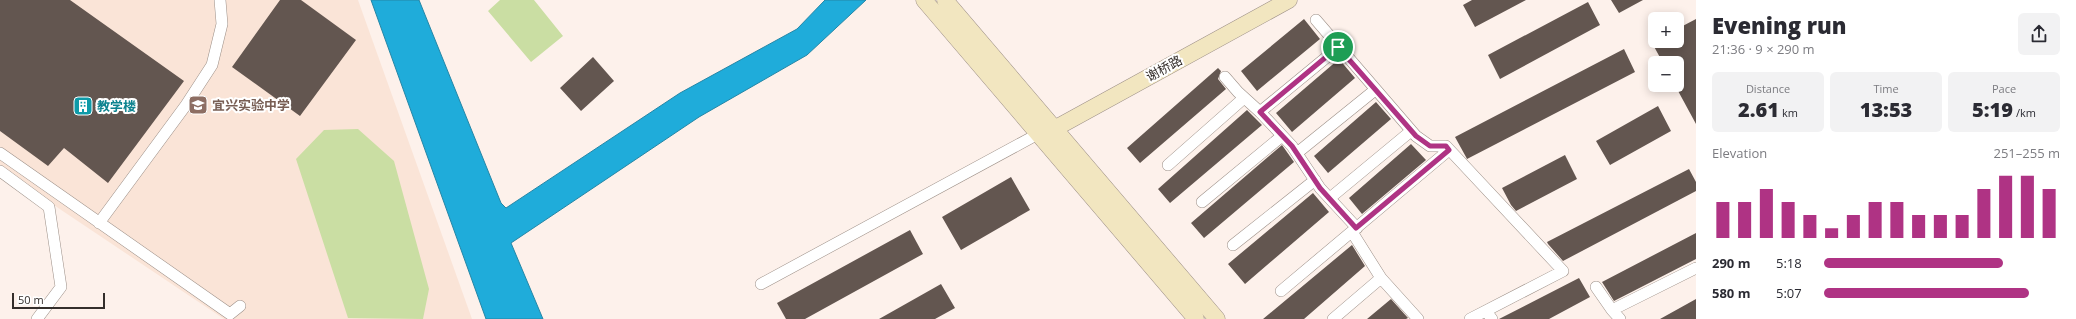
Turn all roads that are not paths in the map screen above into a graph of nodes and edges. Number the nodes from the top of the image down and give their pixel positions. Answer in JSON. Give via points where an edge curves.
{"nodes":[{"id":1,"x":220,"y":0,"type":"edge"},
{"id":2,"x":924,"y":0,"type":"edge"},
{"id":3,"x":944,"y":0,"type":"edge"},
{"id":4,"x":1289,"y":0,"type":"edge"},
{"id":5,"x":1316,"y":20,"type":"dead end"},
{"id":6,"x":1338,"y":47,"type":"junction"},
{"id":7,"x":1225,"y":77,"type":"dead end"},
{"id":8,"x":1375,"y":90,"type":"junction"},
{"id":9,"x":1244,"y":98,"type":"junction"},
{"id":10,"x":1260,"y":112,"type":"junction"},
{"id":11,"x":1054,"y":129,"type":"junction"},
{"id":12,"x":1411,"y":131,"type":"junction"},
{"id":13,"x":1038,"y":134,"type":"junction"},
{"id":14,"x":1282,"y":136,"type":"junction"},
{"id":15,"x":1449,"y":150,"type":"junction"},
{"id":16,"x":0,"y":153,"type":"edge"},
{"id":17,"x":1297,"y":153,"type":"junction"},
{"id":18,"x":1168,"y":165,"type":"dead end"},
{"id":19,"x":0,"y":171,"type":"edge"},
{"id":20,"x":1314,"y":180,"type":"junction"},
{"id":21,"x":1330,"y":198,"type":"junction"},
{"id":22,"x":1202,"y":202,"type":"dead end"},
{"id":23,"x":99,"y":223,"type":"junction"},
{"id":24,"x":1354,"y":230,"type":"junction"},
{"id":25,"x":1233,"y":246,"type":"dead end"},
{"id":26,"x":1696,"y":268,"type":"edge"},
{"id":27,"x":1381,"y":278,"type":"junction"},
{"id":28,"x":761,"y":284,"type":"dead end"},
{"id":29,"x":1596,"y":287,"type":"dead end"},
{"id":30,"x":1281,"y":291,"type":"dead end"},
{"id":31,"x":240,"y":306,"type":"dead end"},
{"id":32,"x":1612,"y":310,"type":"junction"},
{"id":33,"x":1489,"y":315,"type":"edge"},
{"id":34,"x":37,"y":319,"type":"edge"},
{"id":35,"x":1196,"y":319,"type":"edge"},
{"id":36,"x":1217,"y":319,"type":"edge"},
{"id":37,"x":1333,"y":319,"type":"edge"},
{"id":38,"x":1418,"y":319,"type":"edge"},
{"id":39,"x":1470,"y":319,"type":"edge"},
{"id":40,"x":1620,"y":319,"type":"edge"}],
"edges":[{"from":1,"to":23,"type":"street","via":[[222,24],[212,65],[186,105]]},
{"from":2,"to":13,"type":"main road"},
{"from":3,"to":11,"type":"main road"},
{"from":4,"to":11,"type":"main road","name":"谢桥路"},
{"from":5,"to":6,"type":"street"},
{"from":6,"to":8,"type":"street"},
{"from":6,"to":10,"type":"street"},
{"from":7,"to":9,"type":"street"},
{"from":8,"to":12,"type":"street"},
{"from":8,"to":17,"type":"street"},
{"from":9,"to":10,"type":"street"},
{"from":9,"to":18,"type":"street"},
{"from":10,"to":14,"type":"street"},
{"from":11,"to":13,"type":"main road","name":"谢桥路"},
{"from":11,"to":36,"type":"main road"},
{"from":12,"to":15,"type":"street","via":[[1430,146],[1446,146]]},
{"from":12,"to":21,"type":"street"},
{"from":13,"to":28,"type":"street"},
{"from":13,"to":35,"type":"main road"},
{"from":14,"to":17,"type":"street"},
{"from":14,"to":22,"type":"street"},
{"from":15,"to":24,"type":"street"},
{"from":15,"to":33,"type":"street","via":[[1563,271]]},
{"from":16,"to":23,"type":"street"},
{"from":17,"to":20,"type":"street"},
{"from":19,"to":34,"type":"street","via":[[49,207],[62,287]]},
{"from":20,"to":21,"type":"street"},
{"from":20,"to":25,"type":"street"},
{"from":21,"to":24,"type":"street"},
{"from":23,"to":31,"type":"street","via":[[230,314]]},
{"from":24,"to":27,"type":"street"},
{"from":24,"to":30,"type":"street"},
{"from":26,"to":32,"type":"street"},
{"from":27,"to":37,"type":"street"},
{"from":27,"to":38,"type":"street"},
{"from":29,"to":32,"type":"street"},
{"from":32,"to":40,"type":"street"},
{"from":33,"to":39,"type":"street"}]}
